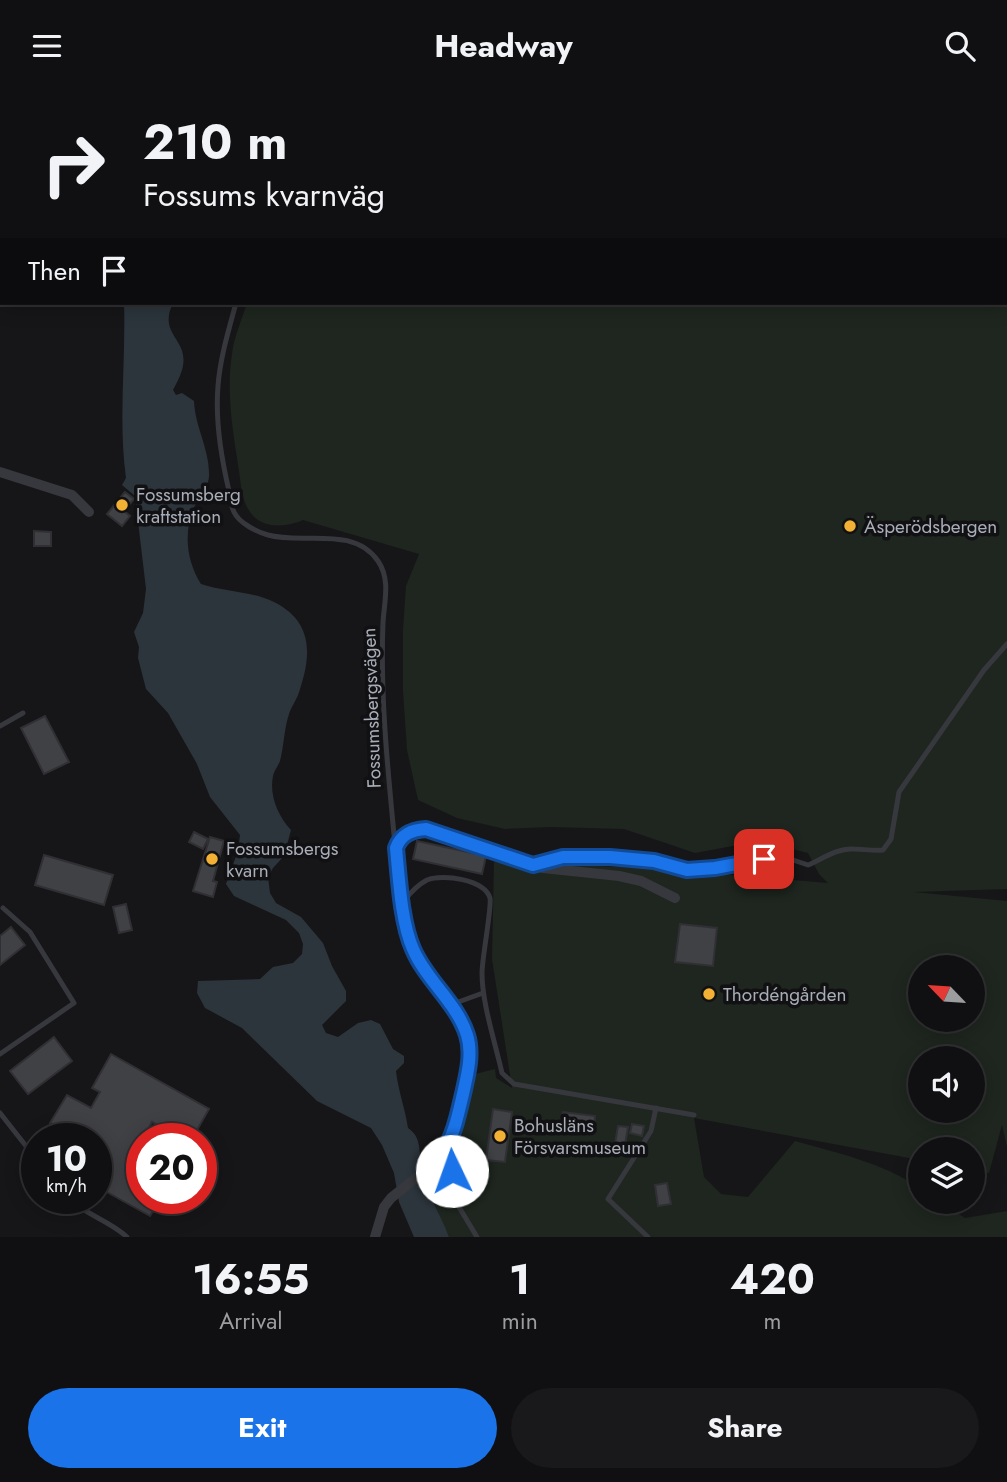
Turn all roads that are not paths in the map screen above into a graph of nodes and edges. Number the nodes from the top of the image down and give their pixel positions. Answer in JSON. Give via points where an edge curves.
{"nodes":[{"id":1,"x":236,"y":305,"type":"edge"},
{"id":2,"x":0,"y":472,"type":"edge"},
{"id":3,"x":89,"y":512,"type":"dead end"},
{"id":4,"x":1007,"y":644,"type":"edge"},
{"id":5,"x":23,"y":713,"type":"dead end"},
{"id":6,"x":0,"y":726,"type":"edge"},
{"id":7,"x":396,"y":848,"type":"junction"},
{"id":8,"x":533,"y":865,"type":"junction"},
{"id":9,"x":675,"y":898,"type":"dead end"},
{"id":10,"x":403,"y":902,"type":"junction"},
{"id":11,"x":1,"y":908,"type":"edge"},
{"id":12,"x":484,"y":993,"type":"junction"},
{"id":13,"x":450,"y":1005,"type":"junction"},
{"id":14,"x":0,"y":1054,"type":"edge"},
{"id":15,"x":656,"y":1108,"type":"junction"},
{"id":16,"x":0,"y":1113,"type":"edge"},
{"id":17,"x":694,"y":1115,"type":"dead end"},
{"id":18,"x":21,"y":1140,"type":"edge"},
{"id":19,"x":439,"y":1158,"type":"junction"},
{"id":20,"x":95,"y":1214,"type":"edge"},
{"id":21,"x":127,"y":1237,"type":"edge"},
{"id":22,"x":375,"y":1237,"type":"edge"},
{"id":23,"x":477,"y":1237,"type":"edge"},
{"id":24,"x":648,"y":1237,"type":"edge"}],
"edges":[{"from":1,"to":7,"type":"lane","name":"Fossumsbergsvägen","via":[[218,385],[219,432],[234,512],[244,523],[269,535],[348,540],[378,561],[385,577],[381,661]]},
{"from":2,"to":3,"type":"street","via":[[72,495]]},
{"from":4,"to":8,"type":"lane","via":[[899,792],[891,839],[883,850],[852,848],[808,865],[784,857],[687,870],[610,857],[563,857]]},
{"from":5,"to":6,"type":"lane"},
{"from":7,"to":8,"type":"street","via":[[405,835],[426,829]]},
{"from":7,"to":10,"type":"street"},
{"from":8,"to":9,"type":"street","via":[[630,878]]},
{"from":10,"to":12,"type":"lane","via":[[421,884],[439,877],[457,878],[486,892],[490,899]]},
{"from":10,"to":13,"type":"street","via":[[414,951]]},
{"from":11,"to":14,"type":"lane","via":[[30,932],[74,1003]]},
{"from":12,"to":13,"type":"lane"},
{"from":12,"to":15,"type":"lane","via":[[507,1080]]},
{"from":13,"to":19,"type":"street","via":[[467,1035],[469,1062],[454,1131]]},
{"from":15,"to":17,"type":"lane"},
{"from":15,"to":24,"type":"lane","via":[[651,1131],[608,1199]]},
{"from":16,"to":18,"type":"lane"},
{"from":19,"to":22,"type":"street","via":[[391,1198]]},
{"from":19,"to":23,"type":"lane","via":[[452,1171],[456,1202]]},
{"from":20,"to":21,"type":"lane"}]}
